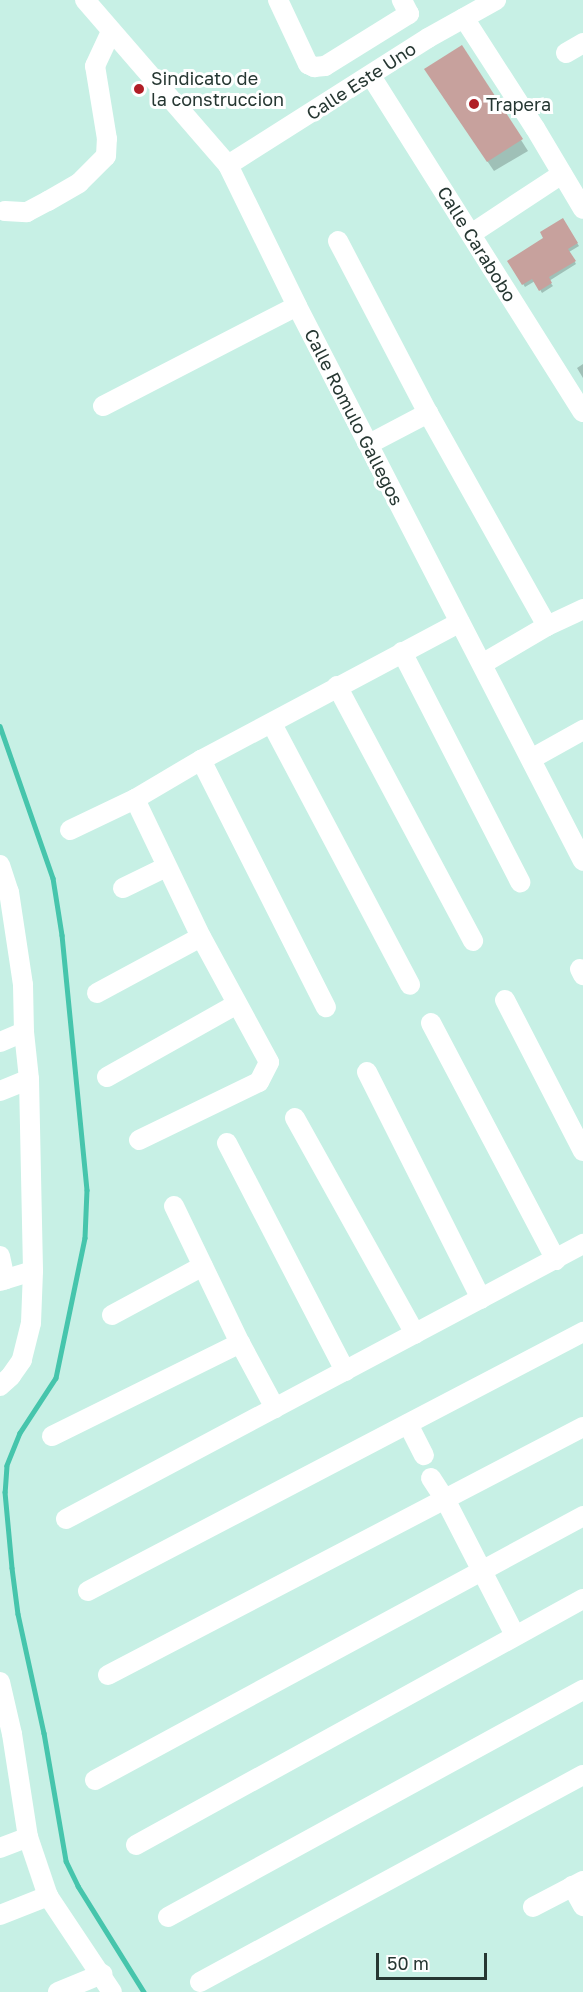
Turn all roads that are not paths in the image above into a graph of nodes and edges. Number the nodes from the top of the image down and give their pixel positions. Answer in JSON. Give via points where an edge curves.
{"nodes":[{"id":1,"x":85,"y":0,"type":"edge"},
{"id":2,"x":278,"y":0,"type":"edge"},
{"id":3,"x":496,"y":0,"type":"edge"},
{"id":4,"x":405,"y":7,"type":"edge"},
{"id":5,"x":464,"y":18,"type":"junction"},
{"id":6,"x":111,"y":31,"type":"junction"},
{"id":7,"x":428,"y":38,"type":"junction"},
{"id":8,"x":371,"y":76,"type":"junction"},
{"id":9,"x":228,"y":165,"type":"junction"},
{"id":10,"x":562,"y":174,"type":"junction"},
{"id":11,"x":583,"y":209,"type":"edge"},
{"id":12,"x":5,"y":211,"type":"dead end"},
{"id":13,"x":471,"y":234,"type":"junction"},
{"id":14,"x":338,"y":241,"type":"dead end"},
{"id":15,"x":297,"y":306,"type":"junction"},
{"id":16,"x":103,"y":406,"type":"dead end"},
{"id":17,"x":583,"y":412,"type":"edge"},
{"id":18,"x":428,"y":413,"type":"junction"},
{"id":19,"x":369,"y":444,"type":"junction"},
{"id":20,"x":583,"y":609,"type":"edge"},
{"id":21,"x":460,"y":622,"type":"junction"},
{"id":22,"x":547,"y":626,"type":"junction"},
{"id":23,"x":402,"y":652,"type":"junction"},
{"id":24,"x":482,"y":664,"type":"junction"},
{"id":25,"x":337,"y":686,"type":"junction"},
{"id":26,"x":272,"y":724,"type":"junction"},
{"id":27,"x":583,"y":730,"type":"edge"},
{"id":28,"x":531,"y":759,"type":"junction"},
{"id":29,"x":201,"y":760,"type":"junction"},
{"id":30,"x":135,"y":799,"type":"junction"},
{"id":31,"x":70,"y":830,"type":"dead end"},
{"id":32,"x":583,"y":861,"type":"edge"},
{"id":33,"x":0,"y":866,"type":"edge"},
{"id":34,"x":166,"y":867,"type":"junction"},
{"id":35,"x":520,"y":882,"type":"dead end"},
{"id":36,"x":123,"y":888,"type":"dead end"},
{"id":37,"x":201,"y":937,"type":"junction"},
{"id":38,"x":473,"y":941,"type":"dead end"},
{"id":39,"x":410,"y":985,"type":"dead end"},
{"id":40,"x":97,"y":993,"type":"dead end"},
{"id":41,"x":505,"y":1000,"type":"dead end"},
{"id":42,"x":237,"y":1004,"type":"junction"},
{"id":43,"x":326,"y":1007,"type":"dead end"},
{"id":44,"x":431,"y":1023,"type":"dead end"},
{"id":45,"x":24,"y":1032,"type":"junction"},
{"id":46,"x":0,"y":1042,"type":"edge"},
{"id":47,"x":367,"y":1072,"type":"dead end"},
{"id":48,"x":106,"y":1077,"type":"dead end"},
{"id":49,"x":29,"y":1079,"type":"junction"},
{"id":50,"x":0,"y":1091,"type":"edge"},
{"id":51,"x":295,"y":1118,"type":"dead end"},
{"id":52,"x":139,"y":1140,"type":"dead end"},
{"id":53,"x":228,"y":1143,"type":"dead end"},
{"id":54,"x":583,"y":1151,"type":"edge"},
{"id":55,"x":174,"y":1206,"type":"dead end"},
{"id":56,"x":583,"y":1244,"type":"edge"},
{"id":57,"x":0,"y":1256,"type":"edge"},
{"id":58,"x":556,"y":1260,"type":"junction"},
{"id":59,"x":203,"y":1266,"type":"junction"},
{"id":60,"x":33,"y":1272,"type":"junction"},
{"id":61,"x":3,"y":1280,"type":"edge"},
{"id":62,"x":482,"y":1299,"type":"junction"},
{"id":63,"x":112,"y":1315,"type":"dead end"},
{"id":64,"x":583,"y":1332,"type":"edge"},
{"id":65,"x":415,"y":1334,"type":"junction"},
{"id":66,"x":240,"y":1343,"type":"junction"},
{"id":67,"x":345,"y":1371,"type":"junction"},
{"id":68,"x":1,"y":1386,"type":"edge"},
{"id":69,"x":275,"y":1408,"type":"junction"},
{"id":70,"x":408,"y":1424,"type":"junction"},
{"id":71,"x":583,"y":1427,"type":"edge"},
{"id":72,"x":52,"y":1436,"type":"dead end"},
{"id":73,"x":424,"y":1455,"type":"dead end"},
{"id":74,"x":431,"y":1478,"type":"dead end"},
{"id":75,"x":446,"y":1501,"type":"junction"},
{"id":76,"x":583,"y":1516,"type":"edge"},
{"id":77,"x":66,"y":1519,"type":"dead end"},
{"id":78,"x":482,"y":1570,"type":"junction"},
{"id":79,"x":88,"y":1591,"type":"dead end"},
{"id":80,"x":583,"y":1599,"type":"edge"},
{"id":81,"x":515,"y":1635,"type":"junction"},
{"id":82,"x":108,"y":1675,"type":"dead end"},
{"id":83,"x":0,"y":1682,"type":"edge"},
{"id":84,"x":583,"y":1690,"type":"edge"},
{"id":85,"x":6,"y":1736,"type":"edge"},
{"id":86,"x":583,"y":1775,"type":"edge"},
{"id":87,"x":95,"y":1780,"type":"dead end"},
{"id":88,"x":27,"y":1837,"type":"junction"},
{"id":89,"x":136,"y":1845,"type":"dead end"},
{"id":90,"x":0,"y":1848,"type":"edge"},
{"id":91,"x":578,"y":1884,"type":"edge"},
{"id":92,"x":48,"y":1896,"type":"junction"},
{"id":93,"x":583,"y":1906,"type":"edge"},
{"id":94,"x":533,"y":1907,"type":"dead end"},
{"id":95,"x":0,"y":1915,"type":"edge"},
{"id":96,"x":168,"y":1917,"type":"dead end"},
{"id":97,"x":102,"y":1974,"type":"junction"},
{"id":98,"x":200,"y":1982,"type":"dead end"},
{"id":99,"x":58,"y":1992,"type":"edge"},
{"id":100,"x":112,"y":1992,"type":"edge"}],
"edges":[{"from":1,"to":6,"type":"street","name":"Calle Romulo Gallegos"},
{"from":2,"to":4,"type":"street","via":[[308,64],[314,67],[325,66]]},
{"from":3,"to":5,"type":"street","name":"Calle Este Uno"},
{"from":4,"to":7,"type":"street"},
{"from":5,"to":7,"type":"street","name":"Calle Este Uno"},
{"from":5,"to":10,"type":"street"},
{"from":6,"to":9,"type":"street","name":"Calle Romulo Gallegos"},
{"from":6,"to":12,"type":"street","via":[[95,66],[107,139],[106,156],[79,183],[48,201],[27,212]]},
{"from":7,"to":8,"type":"street","name":"Calle Este Uno"},
{"from":8,"to":9,"type":"street","name":"Calle Este Uno"},
{"from":8,"to":13,"type":"street","name":"Calle Carabobo"},
{"from":9,"to":15,"type":"street","name":"Calle Romulo Gallegos"},
{"from":10,"to":11,"type":"street"},
{"from":10,"to":13,"type":"street"},
{"from":13,"to":17,"type":"street","name":"Calle Carabobo"},
{"from":14,"to":18,"type":"street"},
{"from":15,"to":16,"type":"street"},
{"from":15,"to":19,"type":"street","name":"Calle Romulo Gallegos"},
{"from":18,"to":19,"type":"street"},
{"from":18,"to":22,"type":"street"},
{"from":19,"to":21,"type":"street","name":"Calle Romulo Gallegos"},
{"from":20,"to":22,"type":"street"},
{"from":21,"to":23,"type":"street"},
{"from":21,"to":24,"type":"street","name":"Calle Romulo Gallegos"},
{"from":22,"to":24,"type":"street"},
{"from":23,"to":25,"type":"street"},
{"from":23,"to":35,"type":"street"},
{"from":24,"to":28,"type":"street","name":"Calle Romulo Gallegos"},
{"from":25,"to":26,"type":"street"},
{"from":25,"to":38,"type":"street"},
{"from":26,"to":29,"type":"street"},
{"from":26,"to":39,"type":"street"},
{"from":27,"to":28,"type":"street"},
{"from":28,"to":32,"type":"street","name":"Calle Romulo Gallegos"},
{"from":29,"to":30,"type":"street"},
{"from":29,"to":43,"type":"street"},
{"from":30,"to":31,"type":"street"},
{"from":30,"to":34,"type":"street"},
{"from":33,"to":45,"type":"street","via":[[9,892],[19,950]]},
{"from":34,"to":36,"type":"street"},
{"from":34,"to":37,"type":"street"},
{"from":37,"to":40,"type":"street"},
{"from":37,"to":42,"type":"street"},
{"from":41,"to":54,"type":"street"},
{"from":42,"to":48,"type":"street"},
{"from":42,"to":52,"type":"street","via":[[269,1062],[265,1074],[259,1082]]},
{"from":44,"to":58,"type":"street"},
{"from":45,"to":46,"type":"street"},
{"from":45,"to":49,"type":"street"},
{"from":47,"to":62,"type":"street"},
{"from":49,"to":50,"type":"street"},
{"from":49,"to":60,"type":"street"},
{"from":51,"to":65,"type":"street"},
{"from":53,"to":67,"type":"street"},
{"from":55,"to":59,"type":"street"},
{"from":56,"to":58,"type":"street"},
{"from":57,"to":61,"type":"street"},
{"from":58,"to":62,"type":"street"},
{"from":59,"to":63,"type":"street"},
{"from":59,"to":66,"type":"street"},
{"from":60,"to":61,"type":"street"},
{"from":60,"to":68,"type":"street","via":[[31,1323],[22,1360]]},
{"from":62,"to":65,"type":"street"},
{"from":64,"to":70,"type":"street"},
{"from":65,"to":67,"type":"street"},
{"from":66,"to":69,"type":"street"},
{"from":66,"to":72,"type":"street"},
{"from":67,"to":69,"type":"street"},
{"from":69,"to":77,"type":"street"},
{"from":70,"to":73,"type":"street"},
{"from":70,"to":79,"type":"street"},
{"from":71,"to":75,"type":"street"},
{"from":74,"to":75,"type":"street"},
{"from":75,"to":78,"type":"street"},
{"from":75,"to":82,"type":"street"},
{"from":76,"to":78,"type":"street"},
{"from":78,"to":81,"type":"street"},
{"from":78,"to":87,"type":"street"},
{"from":80,"to":81,"type":"street"},
{"from":81,"to":89,"type":"street"},
{"from":83,"to":85,"type":"street"},
{"from":84,"to":96,"type":"street"},
{"from":85,"to":88,"type":"street"},
{"from":86,"to":98,"type":"street"},
{"from":88,"to":90,"type":"street"},
{"from":88,"to":92,"type":"street"},
{"from":91,"to":93,"type":"street"},
{"from":91,"to":94,"type":"street"},
{"from":92,"to":95,"type":"street"},
{"from":92,"to":97,"type":"street"},
{"from":97,"to":99,"type":"street"},
{"from":97,"to":100,"type":"street"}]}
